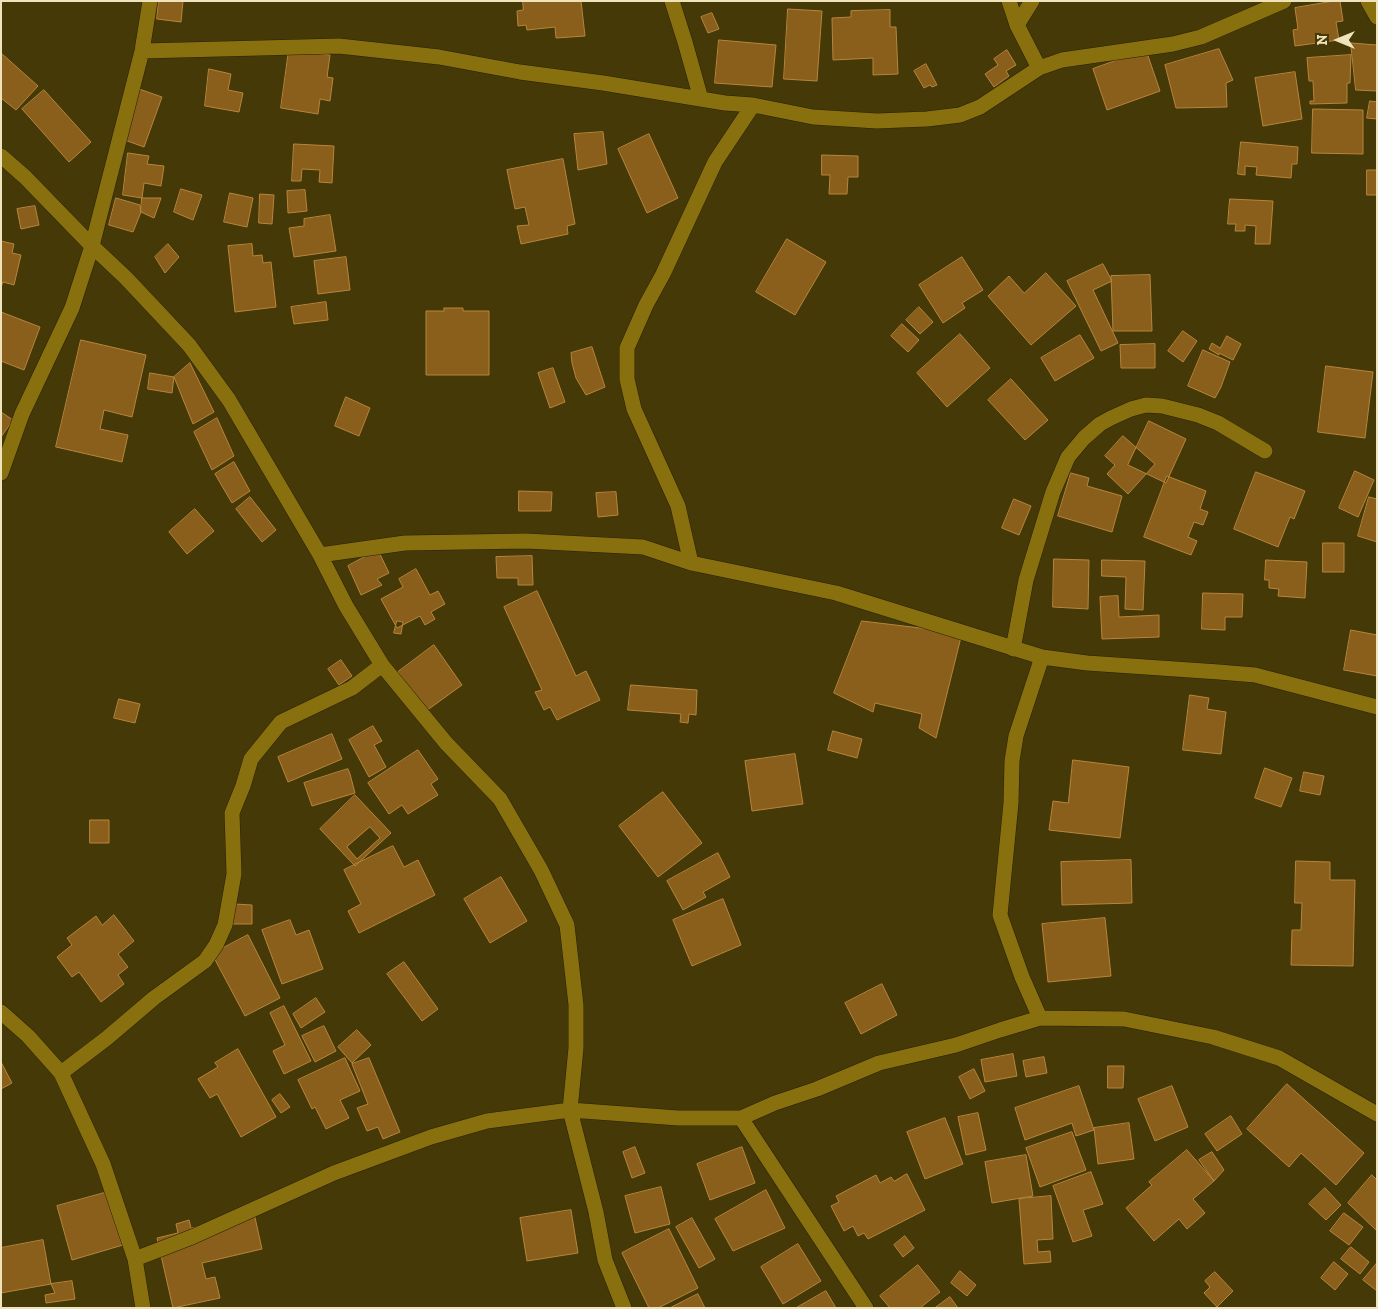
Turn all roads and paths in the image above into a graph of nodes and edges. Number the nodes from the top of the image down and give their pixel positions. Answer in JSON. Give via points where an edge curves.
{"nodes":[{"id":1,"x":150,"y":1,"type":"edge"},
{"id":2,"x":672,"y":1,"type":"edge"},
{"id":3,"x":1009,"y":1,"type":"edge"},
{"id":4,"x":1032,"y":1,"type":"edge"},
{"id":5,"x":1284,"y":1,"type":"edge"},
{"id":6,"x":1368,"y":1,"type":"edge"},
{"id":7,"x":1377,"y":16,"type":"edge"},
{"id":8,"x":1017,"y":25,"type":"junction"},
{"id":9,"x":142,"y":51,"type":"junction"},
{"id":10,"x":1040,"y":68,"type":"junction"},
{"id":11,"x":701,"y":99,"type":"junction"},
{"id":12,"x":753,"y":105,"type":"junction"},
{"id":13,"x":1,"y":156,"type":"edge"},
{"id":14,"x":92,"y":246,"type":"junction"},
{"id":15,"x":1265,"y":451,"type":"dead end"},
{"id":16,"x":1,"y":473,"type":"edge"},
{"id":17,"x":320,"y":555,"type":"junction"},
{"id":18,"x":691,"y":563,"type":"junction"},
{"id":19,"x":1013,"y":649,"type":"junction"},
{"id":20,"x":1042,"y":657,"type":"junction"},
{"id":21,"x":382,"y":665,"type":"junction"},
{"id":22,"x":1377,"y":707,"type":"edge"},
{"id":23,"x":1,"y":1012,"type":"edge"},
{"id":24,"x":1040,"y":1018,"type":"junction"},
{"id":25,"x":61,"y":1073,"type":"junction"},
{"id":26,"x":570,"y":1110,"type":"junction"},
{"id":27,"x":1377,"y":1114,"type":"edge"},
{"id":28,"x":741,"y":1118,"type":"junction"},
{"id":29,"x":135,"y":1259,"type":"junction"},
{"id":30,"x":143,"y":1308,"type":"edge"},
{"id":31,"x":624,"y":1308,"type":"edge"},
{"id":32,"x":866,"y":1308,"type":"edge"}],
"edges":[{"from":1,"to":9,"type":"street"},
{"from":2,"to":11,"type":"street"},
{"from":3,"to":8,"type":"street"},
{"from":4,"to":8,"type":"street"},
{"from":5,"to":10,"type":"street","via":[[1201,37],[1062,60]]},
{"from":6,"to":7,"type":"street"},
{"from":8,"to":10,"type":"street"},
{"from":9,"to":11,"type":"street","via":[[339,46],[439,57]]},
{"from":9,"to":14,"type":"street"},
{"from":10,"to":12,"type":"street","via":[[980,107],[927,119],[878,121],[813,117]]},
{"from":11,"to":12,"type":"street"},
{"from":12,"to":18,"type":"street","via":[[716,162],[627,348],[627,379],[634,409],[678,506]]},
{"from":13,"to":14,"type":"street"},
{"from":14,"to":16,"type":"street","via":[[72,308],[22,414]]},
{"from":14,"to":17,"type":"street","via":[[189,345],[229,400]]},
{"from":15,"to":19,"type":"street","via":[[1218,423],[1162,406],[1146,405],[1131,409],[1100,424],[1068,457],[1053,492],[1026,580]]},
{"from":17,"to":18,"type":"street","via":[[405,542],[526,541],[643,548]]},
{"from":17,"to":21,"type":"street"},
{"from":18,"to":19,"type":"street","via":[[836,594]]},
{"from":19,"to":20,"type":"street"},
{"from":20,"to":22,"type":"street","via":[[1255,675]]},
{"from":20,"to":24,"type":"street","via":[[1016,736],[1000,916]]},
{"from":21,"to":25,"type":"street","via":[[352,688],[281,722],[251,759],[232,813],[234,874],[226,925],[216,945],[205,961]]},
{"from":21,"to":26,"type":"street","via":[[446,743],[500,799],[541,870],[567,925],[576,1005]]},
{"from":23,"to":25,"type":"street"},
{"from":24,"to":27,"type":"street","via":[[1124,1019],[1213,1037],[1279,1058]]},
{"from":24,"to":28,"type":"street","via":[[956,1045],[879,1063]]},
{"from":25,"to":29,"type":"street","via":[[103,1164]]},
{"from":26,"to":28,"type":"street","via":[[678,1118]]},
{"from":26,"to":29,"type":"street","via":[[487,1121],[431,1137],[334,1174]]},
{"from":26,"to":31,"type":"street","via":[[605,1260]]},
{"from":28,"to":32,"type":"street"},
{"from":29,"to":30,"type":"street"}]}
